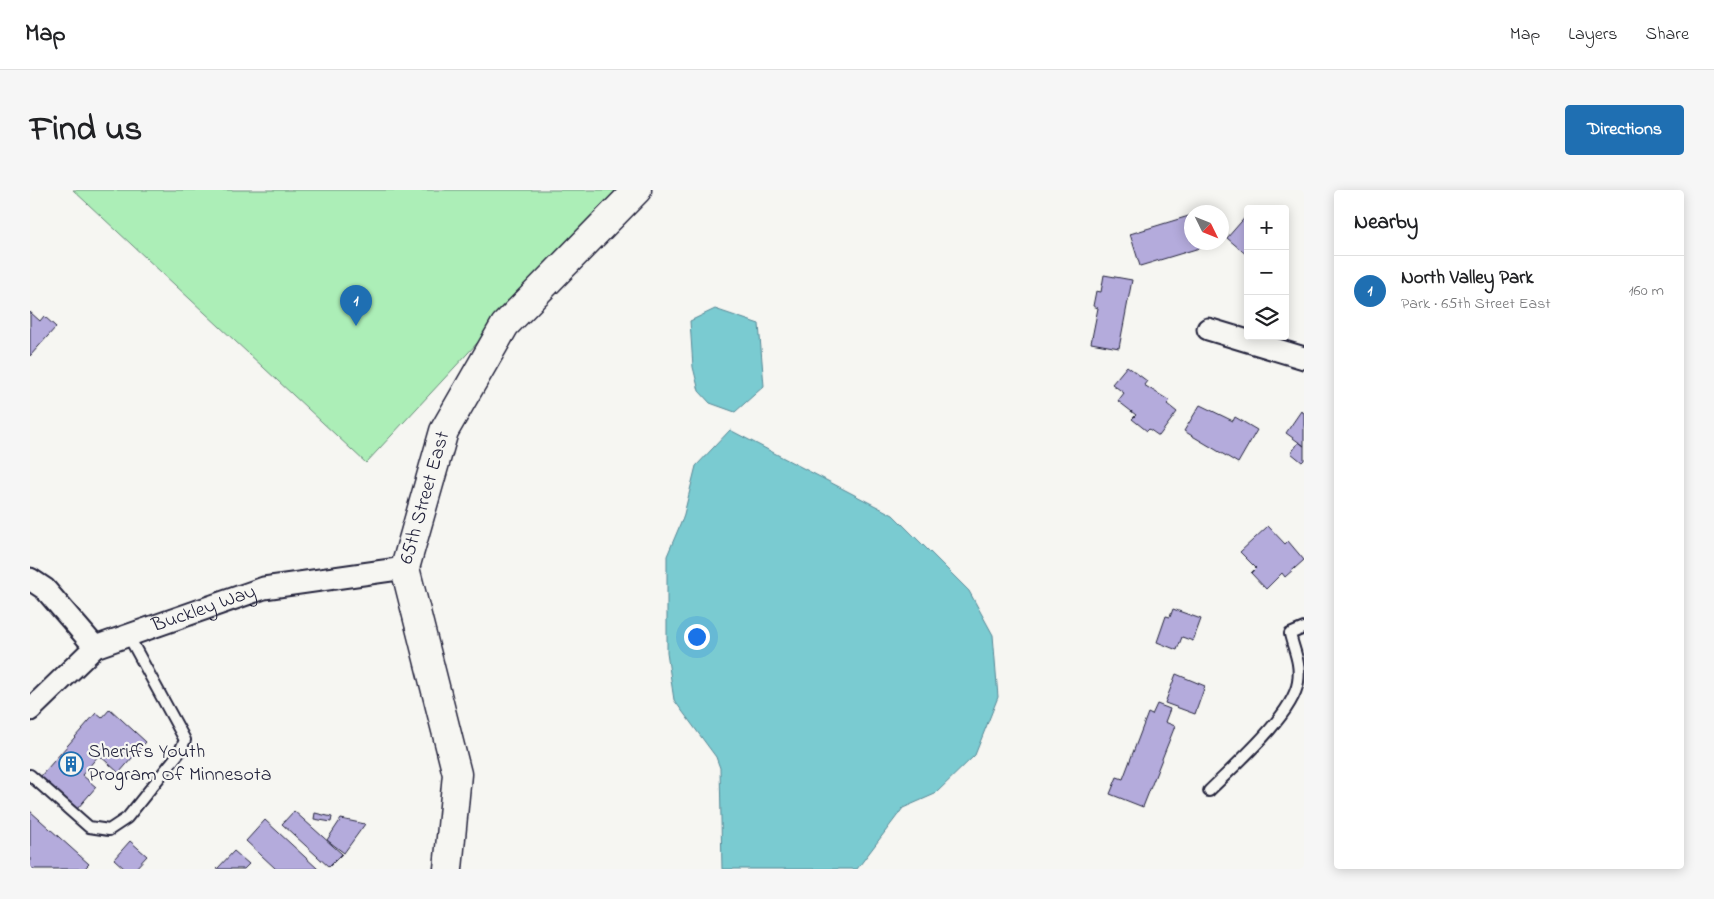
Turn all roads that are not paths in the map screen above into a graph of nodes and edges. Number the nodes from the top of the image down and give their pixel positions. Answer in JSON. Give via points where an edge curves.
{"nodes":[{"id":1,"x":637,"y":190,"type":"edge"},
{"id":2,"x":1208,"y":329,"type":"dead end"},
{"id":3,"x":1304,"y":358,"type":"edge"},
{"id":4,"x":405,"y":568,"type":"junction"},
{"id":5,"x":30,"y":579,"type":"edge"},
{"id":6,"x":1304,"y":628,"type":"edge"},
{"id":7,"x":128,"y":635,"type":"junction"},
{"id":8,"x":94,"y":647,"type":"junction"},
{"id":9,"x":30,"y":710,"type":"edge"},
{"id":10,"x":30,"y":775,"type":"edge"},
{"id":11,"x":1209,"y":791,"type":"dead end"},
{"id":12,"x":448,"y":869,"type":"edge"}],
"edges":[{"from":1,"to":4,"type":"street","name":"65th Street East","via":[[505,325],[444,431]]},
{"from":2,"to":3,"type":"street"},
{"from":4,"to":7,"type":"street","name":"Buckley Way","via":[[264,588]]},
{"from":4,"to":12,"type":"street","name":"65th Street East","via":[[457,774]]},
{"from":5,"to":8,"type":"street","via":[[45,589]]},
{"from":6,"to":11,"type":"lane","via":[[1290,634],[1299,673],[1291,702],[1278,720]]},
{"from":7,"to":8,"type":"street","name":"Buckley Way"},
{"from":7,"to":10,"type":"lane","via":[[186,740],[179,753],[127,818],[109,830],[89,827]]},
{"from":8,"to":9,"type":"street","name":"Buckley Way"}]}
